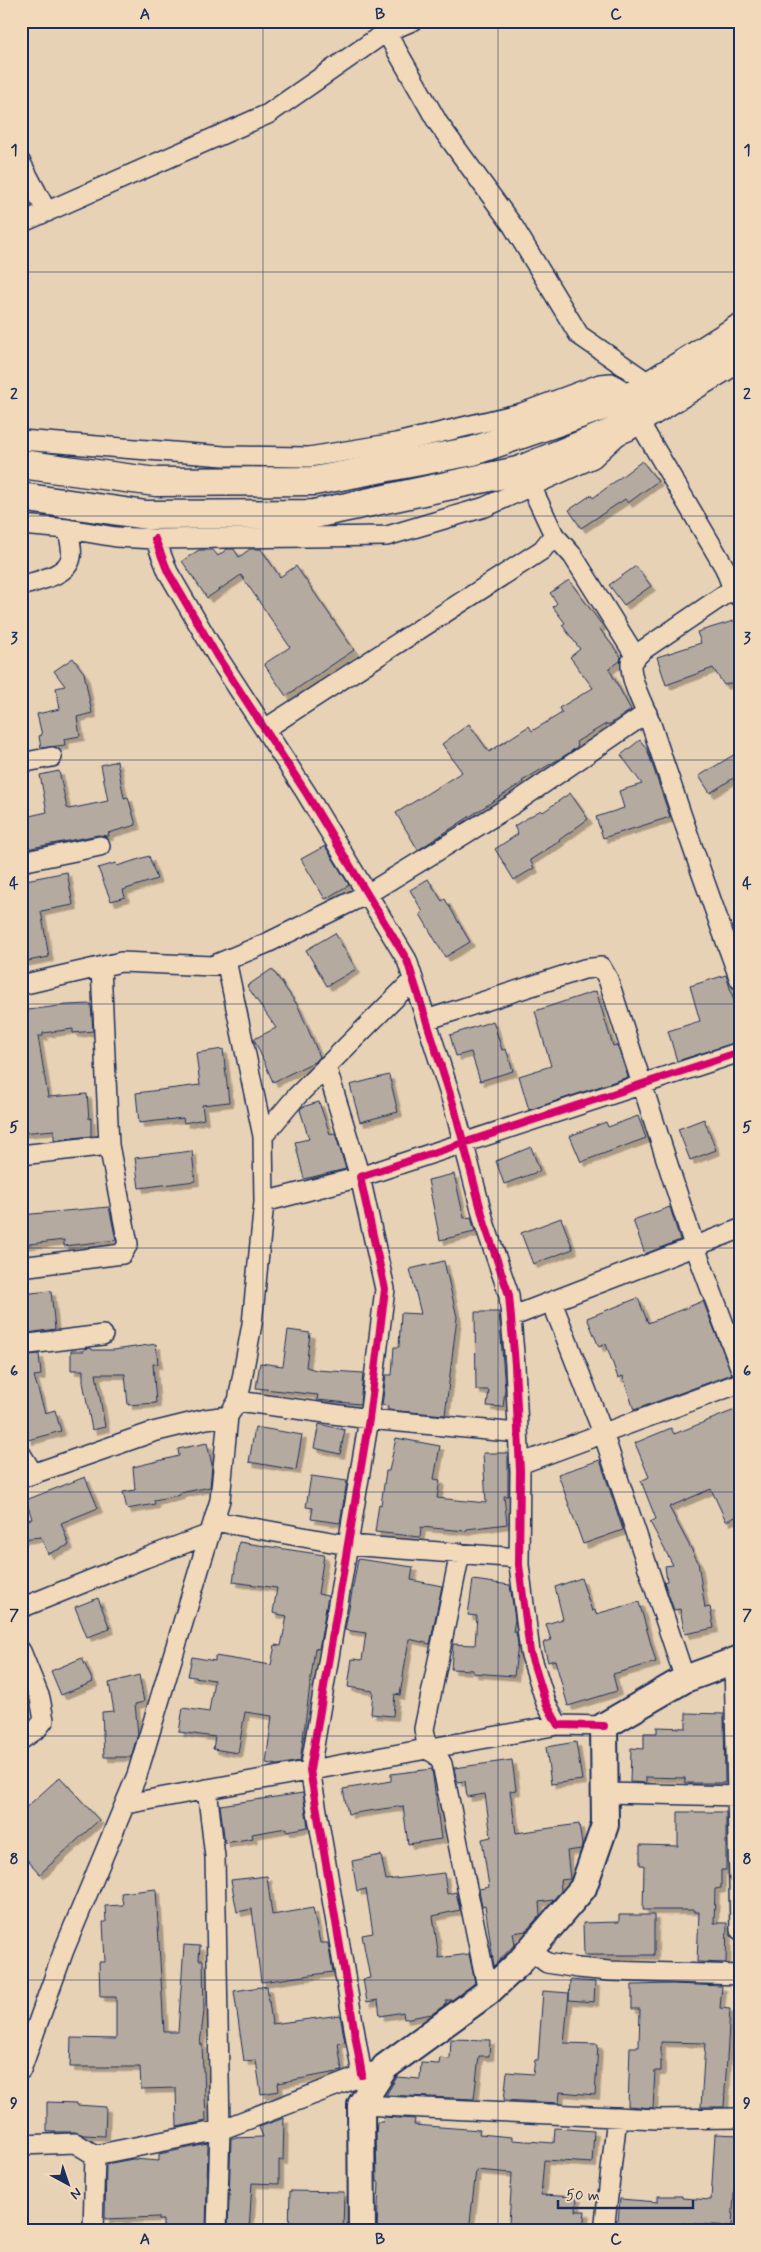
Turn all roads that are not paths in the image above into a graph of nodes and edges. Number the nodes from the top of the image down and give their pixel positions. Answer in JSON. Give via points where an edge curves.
{"nodes":[{"id":1,"x":412,"y":21,"type":"edge"},
{"id":2,"x":383,"y":27,"type":"edge"},
{"id":3,"x":21,"y":163,"type":"edge"},
{"id":4,"x":48,"y":212,"type":"junction"},
{"id":5,"x":21,"y":223,"type":"edge"},
{"id":6,"x":740,"y":328,"type":"edge"},
{"id":7,"x":740,"y":357,"type":"edge"},
{"id":8,"x":637,"y":407,"type":"junction"},
{"id":9,"x":21,"y":440,"type":"edge"},
{"id":10,"x":21,"y":464,"type":"edge"},
{"id":11,"x":531,"y":486,"type":"junction"},
{"id":12,"x":21,"y":497,"type":"edge"},
{"id":13,"x":21,"y":525,"type":"edge"},
{"id":14,"x":68,"y":529,"type":"junction"},
{"id":15,"x":554,"y":535,"type":"junction"},
{"id":16,"x":155,"y":539,"type":"junction"},
{"id":17,"x":21,"y":586,"type":"edge"},
{"id":18,"x":738,"y":590,"type":"edge"},
{"id":19,"x":636,"y":657,"type":"junction"},
{"id":20,"x":647,"y":712,"type":"junction"},
{"id":21,"x":265,"y":729,"type":"junction"},
{"id":22,"x":52,"y":757,"type":"dead end"},
{"id":23,"x":21,"y":763,"type":"edge"},
{"id":24,"x":100,"y":846,"type":"dead end"},
{"id":25,"x":21,"y":862,"type":"edge"},
{"id":26,"x":369,"y":893,"type":"junction"},
{"id":27,"x":226,"y":960,"type":"junction"},
{"id":28,"x":102,"y":967,"type":"junction"},
{"id":29,"x":414,"y":980,"type":"junction"},
{"id":30,"x":740,"y":980,"type":"edge"},
{"id":31,"x":21,"y":985,"type":"edge"},
{"id":32,"x":426,"y":1020,"type":"junction"},
{"id":33,"x":740,"y":1052,"type":"edge"},
{"id":34,"x":326,"y":1066,"type":"junction"},
{"id":35,"x":642,"y":1084,"type":"junction"},
{"id":36,"x":263,"y":1136,"type":"junction"},
{"id":37,"x":464,"y":1143,"type":"junction"},
{"id":38,"x":109,"y":1145,"type":"junction"},
{"id":39,"x":21,"y":1154,"type":"edge"},
{"id":40,"x":360,"y":1177,"type":"junction"},
{"id":41,"x":264,"y":1202,"type":"junction"},
{"id":42,"x":740,"y":1230,"type":"edge"},
{"id":43,"x":695,"y":1247,"type":"junction"},
{"id":44,"x":21,"y":1267,"type":"edge"},
{"id":45,"x":552,"y":1302,"type":"junction"},
{"id":46,"x":511,"y":1317,"type":"junction"},
{"id":47,"x":103,"y":1335,"type":"dead end"},
{"id":48,"x":21,"y":1345,"type":"edge"},
{"id":49,"x":740,"y":1367,"type":"edge"},
{"id":50,"x":740,"y":1383,"type":"edge"},
{"id":51,"x":233,"y":1409,"type":"junction"},
{"id":52,"x":369,"y":1419,"type":"junction"},
{"id":53,"x":518,"y":1433,"type":"junction"},
{"id":54,"x":603,"y":1433,"type":"junction"},
{"id":55,"x":21,"y":1454,"type":"edge"},
{"id":56,"x":520,"y":1464,"type":"junction"},
{"id":57,"x":26,"y":1475,"type":"edge"},
{"id":58,"x":212,"y":1528,"type":"junction"},
{"id":59,"x":348,"y":1545,"type":"junction"},
{"id":60,"x":460,"y":1553,"type":"junction"},
{"id":61,"x":519,"y":1558,"type":"junction"},
{"id":62,"x":21,"y":1608,"type":"edge"},
{"id":63,"x":21,"y":1651,"type":"edge"},
{"id":64,"x":737,"y":1660,"type":"edge"},
{"id":65,"x":685,"y":1680,"type":"junction"},
{"id":66,"x":558,"y":1725,"type":"junction"},
{"id":67,"x":604,"y":1726,"type":"junction"},
{"id":68,"x":21,"y":1740,"type":"edge"},
{"id":69,"x":428,"y":1750,"type":"junction"},
{"id":70,"x":310,"y":1770,"type":"junction"},
{"id":71,"x":206,"y":1789,"type":"junction"},
{"id":72,"x":605,"y":1793,"type":"junction"},
{"id":73,"x":738,"y":1796,"type":"edge"},
{"id":74,"x":126,"y":1804,"type":"junction"},
{"id":75,"x":740,"y":1930,"type":"edge"},
{"id":76,"x":530,"y":1950,"type":"junction"},
{"id":77,"x":740,"y":1975,"type":"edge"},
{"id":78,"x":488,"y":1992,"type":"junction"},
{"id":79,"x":21,"y":2070,"type":"edge"},
{"id":80,"x":374,"y":2071,"type":"junction"},
{"id":81,"x":361,"y":2106,"type":"junction"},
{"id":82,"x":617,"y":2117,"type":"junction"},
{"id":83,"x":740,"y":2118,"type":"edge"},
{"id":84,"x":220,"y":2130,"type":"junction"},
{"id":85,"x":21,"y":2145,"type":"edge"},
{"id":86,"x":95,"y":2155,"type":"junction"},
{"id":87,"x":93,"y":2231,"type":"edge"},
{"id":88,"x":217,"y":2231,"type":"edge"},
{"id":89,"x":362,"y":2231,"type":"edge"},
{"id":90,"x":604,"y":2231,"type":"edge"}],
"edges":[{"from":1,"to":2,"type":"street"},
{"from":2,"to":4,"type":"street","via":[[268,114]]},
{"from":2,"to":8,"type":"street","via":[[438,123],[513,226],[578,335]]},
{"from":3,"to":4,"type":"street"},
{"from":4,"to":5,"type":"street"},
{"from":6,"to":8,"type":"highway"},
{"from":7,"to":8,"type":"highway"},
{"from":8,"to":9,"type":"street","via":[[611,384],[600,384],[522,413],[396,443],[309,457],[224,456]]},
{"from":8,"to":10,"type":"highway","via":[[472,451],[314,481],[156,482]]},
{"from":8,"to":11,"type":"street","via":[[593,458]]},
{"from":8,"to":12,"type":"highway","via":[[518,471],[314,514],[146,515]]},
{"from":8,"to":18,"type":"street"},
{"from":11,"to":15,"type":"street"},
{"from":11,"to":16,"type":"street","via":[[485,507],[388,536]]},
{"from":13,"to":14,"type":"street"},
{"from":14,"to":16,"type":"street"},
{"from":14,"to":17,"type":"street","via":[[72,556],[67,566],[58,573]]},
{"from":15,"to":19,"type":"street","via":[[573,556]]},
{"from":15,"to":21,"type":"street","via":[[542,550]]},
{"from":16,"to":21,"type":"street","via":[[168,572],[212,648]]},
{"from":18,"to":19,"type":"street"},
{"from":19,"to":20,"type":"street","via":[[631,662],[630,673]]},
{"from":20,"to":26,"type":"street","via":[[512,806]]},
{"from":20,"to":30,"type":"street"},
{"from":21,"to":26,"type":"street"},
{"from":22,"to":23,"type":"street"},
{"from":24,"to":25,"type":"street"},
{"from":26,"to":27,"type":"street"},
{"from":26,"to":29,"type":"street","via":[[407,960]]},
{"from":27,"to":28,"type":"street","via":[[212,966],[121,962]]},
{"from":27,"to":36,"type":"street"},
{"from":28,"to":31,"type":"street"},
{"from":28,"to":38,"type":"street"},
{"from":29,"to":32,"type":"street"},
{"from":29,"to":34,"type":"street"},
{"from":32,"to":35,"type":"street","via":[[601,967],[608,979]]},
{"from":32,"to":37,"type":"street"},
{"from":33,"to":35,"type":"street"},
{"from":34,"to":36,"type":"street"},
{"from":34,"to":40,"type":"street"},
{"from":35,"to":37,"type":"street"},
{"from":35,"to":43,"type":"street"},
{"from":36,"to":41,"type":"street"},
{"from":37,"to":40,"type":"street"},
{"from":37,"to":46,"type":"street","via":[[485,1225],[509,1295]]},
{"from":38,"to":39,"type":"street"},
{"from":38,"to":44,"type":"street","via":[[128,1244],[126,1249],[122,1254]]},
{"from":40,"to":41,"type":"street"},
{"from":40,"to":52,"type":"street","via":[[385,1289]]},
{"from":41,"to":51,"type":"street","via":[[252,1324]]},
{"from":42,"to":43,"type":"street"},
{"from":43,"to":45,"type":"street"},
{"from":43,"to":49,"type":"street"},
{"from":45,"to":46,"type":"street"},
{"from":45,"to":54,"type":"street"},
{"from":46,"to":53,"type":"street"},
{"from":47,"to":48,"type":"street"},
{"from":50,"to":54,"type":"street"},
{"from":51,"to":52,"type":"street"},
{"from":51,"to":57,"type":"street","via":[[152,1432]]},
{"from":51,"to":58,"type":"street","via":[[220,1500]]},
{"from":52,"to":53,"type":"street"},
{"from":52,"to":59,"type":"street"},
{"from":53,"to":56,"type":"street"},
{"from":54,"to":56,"type":"street"},
{"from":54,"to":65,"type":"street"},
{"from":55,"to":57,"type":"street"},
{"from":56,"to":61,"type":"street"},
{"from":58,"to":59,"type":"street"},
{"from":58,"to":62,"type":"street"},
{"from":58,"to":74,"type":"street"},
{"from":59,"to":60,"type":"street"},
{"from":59,"to":70,"type":"street"},
{"from":60,"to":61,"type":"street"},
{"from":60,"to":69,"type":"street","via":[[424,1729]]},
{"from":61,"to":66,"type":"street","via":[[530,1652],[546,1703]]},
{"from":63,"to":68,"type":"street","via":[[40,1698],[44,1720],[38,1729]]},
{"from":64,"to":65,"type":"street"},
{"from":64,"to":73,"type":"street"},
{"from":65,"to":67,"type":"street"},
{"from":66,"to":67,"type":"street"},
{"from":66,"to":69,"type":"street"},
{"from":67,"to":72,"type":"street"},
{"from":69,"to":70,"type":"street"},
{"from":69,"to":78,"type":"street","via":[[437,1755],[442,1764]]},
{"from":70,"to":71,"type":"street"},
{"from":70,"to":80,"type":"street"},
{"from":71,"to":74,"type":"street"},
{"from":71,"to":84,"type":"street","via":[[215,1857]]},
{"from":72,"to":73,"type":"street"},
{"from":72,"to":76,"type":"street","via":[[605,1825],[582,1888]]},
{"from":73,"to":75,"type":"street"},
{"from":74,"to":79,"type":"street","via":[[64,1950]]},
{"from":76,"to":77,"type":"street","via":[[547,1963],[609,1972]]},
{"from":76,"to":78,"type":"street"},
{"from":78,"to":80,"type":"street"},
{"from":80,"to":81,"type":"street"},
{"from":80,"to":84,"type":"street"},
{"from":81,"to":82,"type":"street"},
{"from":81,"to":89,"type":"street"},
{"from":82,"to":83,"type":"street"},
{"from":82,"to":90,"type":"street"},
{"from":84,"to":86,"type":"street"},
{"from":84,"to":88,"type":"street"},
{"from":85,"to":86,"type":"street","via":[[75,2143]]},
{"from":86,"to":87,"type":"street"}]}
